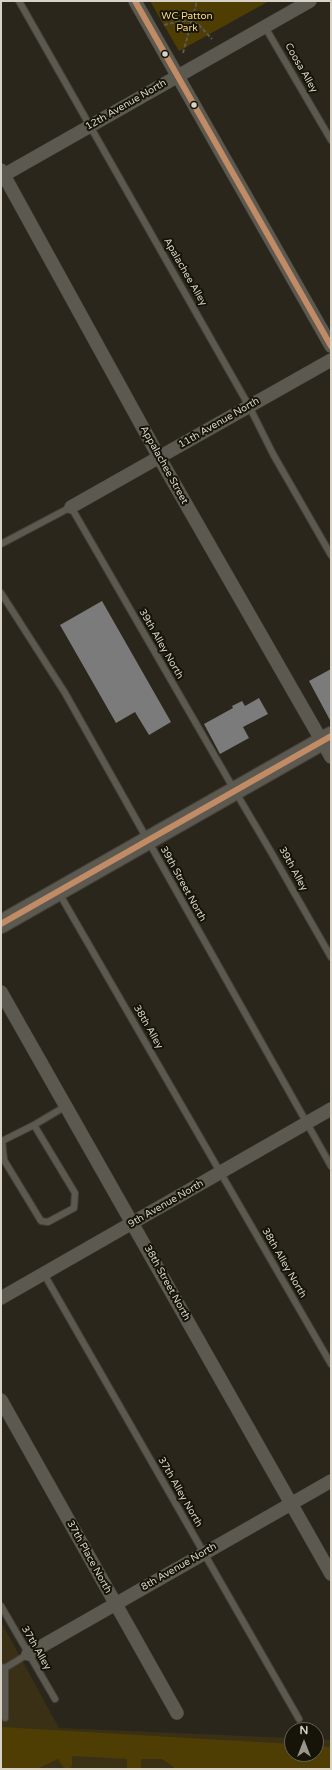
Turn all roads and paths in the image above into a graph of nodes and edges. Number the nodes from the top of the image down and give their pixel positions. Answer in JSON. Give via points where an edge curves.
{"nodes":[{"id":1,"x":19,"y":1,"type":"edge"},
{"id":2,"x":135,"y":1,"type":"edge"},
{"id":3,"x":196,"y":1,"type":"edge"},
{"id":4,"x":310,"y":1,"type":"edge"},
{"id":5,"x":190,"y":21,"type":"junction"},
{"id":6,"x":164,"y":25,"type":"dead end"},
{"id":7,"x":265,"y":27,"type":"junction"},
{"id":8,"x":212,"y":39,"type":"dead end"},
{"id":9,"x":183,"y":53,"type":"dead end"},
{"id":10,"x":178,"y":76,"type":"junction"},
{"id":11,"x":89,"y":126,"type":"junction"},
{"id":12,"x":331,"y":140,"type":"edge"},
{"id":13,"x":2,"y":172,"type":"edge"},
{"id":14,"x":331,"y":346,"type":"edge"},
{"id":15,"x":331,"y":360,"type":"edge"},
{"id":16,"x":249,"y":406,"type":"junction"},
{"id":17,"x":159,"y":457,"type":"junction"},
{"id":18,"x":71,"y":507,"type":"junction"},
{"id":19,"x":1,"y":543,"type":"edge"},
{"id":20,"x":331,"y":555,"type":"edge"},
{"id":21,"x":1,"y":593,"type":"edge"},
{"id":22,"x":326,"y":739,"type":"edge"},
{"id":23,"x":331,"y":757,"type":"edge"},
{"id":24,"x":235,"y":791,"type":"junction"},
{"id":25,"x":148,"y":840,"type":"junction"},
{"id":26,"x":59,"y":892,"type":"junction"},
{"id":27,"x":1,"y":924,"type":"edge"},
{"id":28,"x":331,"y":957,"type":"edge"},
{"id":29,"x":1,"y":992,"type":"edge"},
{"id":30,"x":66,"y":1106,"type":"junction"},
{"id":31,"x":331,"y":1109,"type":"edge"},
{"id":32,"x":306,"y":1123,"type":"junction"},
{"id":33,"x":34,"y":1125,"type":"junction"},
{"id":34,"x":3,"y":1161,"type":"edge"},
{"id":35,"x":331,"y":1166,"type":"edge"},
{"id":36,"x":221,"y":1173,"type":"junction"},
{"id":37,"x":133,"y":1222,"type":"junction"},
{"id":38,"x":44,"y":1274,"type":"junction"},
{"id":39,"x":1,"y":1298,"type":"edge"},
{"id":40,"x":331,"y":1364,"type":"edge"},
{"id":41,"x":1,"y":1400,"type":"edge"},
{"id":42,"x":331,"y":1481,"type":"edge"},
{"id":43,"x":291,"y":1502,"type":"junction"},
{"id":44,"x":203,"y":1554,"type":"junction"},
{"id":45,"x":331,"y":1574,"type":"edge"},
{"id":46,"x":116,"y":1603,"type":"junction"},
{"id":47,"x":1,"y":1606,"type":"edge"},
{"id":48,"x":28,"y":1654,"type":"junction"},
{"id":49,"x":3,"y":1667,"type":"edge"},
{"id":50,"x":54,"y":1699,"type":"dead end"},
{"id":51,"x":177,"y":1713,"type":"dead end"},
{"id":52,"x":5,"y":1718,"type":"dead end"},
{"id":53,"x":299,"y":1719,"type":"dead end"}],
"edges":[{"from":1,"to":11,"type":"lane","name":"Apalachee Alley"},
{"from":2,"to":10,"type":"street"},
{"from":3,"to":5,"type":"path"},
{"from":4,"to":7,"type":"street","name":"12th Avenue North"},
{"from":5,"to":6,"type":"path"},
{"from":5,"to":8,"type":"path","via":[[199,25]]},
{"from":5,"to":9,"type":"path"},
{"from":7,"to":10,"type":"street","name":"12th Avenue North"},
{"from":7,"to":12,"type":"lane","name":"Coosa Alley"},
{"from":10,"to":11,"type":"street","name":"12th Avenue North"},
{"from":10,"to":14,"type":"street"},
{"from":11,"to":13,"type":"street","name":"12th Avenue North"},
{"from":11,"to":16,"type":"lane","name":"Apalachee Alley"},
{"from":13,"to":17,"type":"street","name":"Appalachee Street"},
{"from":15,"to":16,"type":"street","name":"11th Avenue North"},
{"from":16,"to":17,"type":"street","name":"11th Avenue North"},
{"from":16,"to":20,"type":"lane","name":"Apalachee Alley","via":[[273,454]]},
{"from":17,"to":18,"type":"street","name":"11th Avenue North"},
{"from":17,"to":22,"type":"street","name":"Appalachee Street"},
{"from":18,"to":19,"type":"lane","name":"11th Avenue North"},
{"from":18,"to":24,"type":"lane","name":"39th Alley North"},
{"from":21,"to":25,"type":"lane","name":"39th Street North","via":[[65,693]]},
{"from":22,"to":23,"type":"street","name":"Appalachee Street"},
{"from":22,"to":24,"type":"street"},
{"from":24,"to":25,"type":"street"},
{"from":24,"to":28,"type":"lane","name":"39th Alley"},
{"from":25,"to":26,"type":"street"},
{"from":25,"to":32,"type":"lane","name":"39th Street North"},
{"from":26,"to":27,"type":"street"},
{"from":26,"to":36,"type":"lane","name":"38th Alley"},
{"from":29,"to":30,"type":"street","name":"38th Street North"},
{"from":30,"to":33,"type":"lane"},
{"from":30,"to":37,"type":"street","name":"38th Street North"},
{"from":31,"to":32,"type":"street","name":"9th Avenue North"},
{"from":32,"to":35,"type":"lane","name":"39th Street North"},
{"from":32,"to":36,"type":"street","name":"9th Avenue North"},
{"from":33,"to":34,"type":"lane","via":[[2,1141]]},
{"from":33,"to":34,"type":"lane","via":[[75,1193],[74,1208],[48,1222],[41,1221]]},
{"from":36,"to":37,"type":"street","name":"9th Avenue North"},
{"from":36,"to":40,"type":"lane","name":"38th Alley North"},
{"from":37,"to":38,"type":"street","name":"9th Avenue North"},
{"from":37,"to":43,"type":"street","name":"38th Street North"},
{"from":38,"to":39,"type":"street","name":"9th Avenue North"},
{"from":38,"to":44,"type":"lane","name":"37th Alley North"},
{"from":41,"to":46,"type":"street","name":"37th Place North"},
{"from":42,"to":43,"type":"street","name":"8th Avenue North"},
{"from":43,"to":44,"type":"street","name":"8th Avenue North"},
{"from":43,"to":45,"type":"street","name":"38th Street North"},
{"from":44,"to":46,"type":"street","name":"8th Avenue North"},
{"from":44,"to":53,"type":"lane","name":"37th Alley North"},
{"from":46,"to":48,"type":"street","name":"8th Avenue North"},
{"from":46,"to":51,"type":"street","name":"37th Place North"},
{"from":47,"to":48,"type":"lane","name":"37th Alley"},
{"from":48,"to":49,"type":"lane"},
{"from":48,"to":50,"type":"lane","name":"37th Alley"},
{"from":49,"to":52,"type":"lane"}]}
